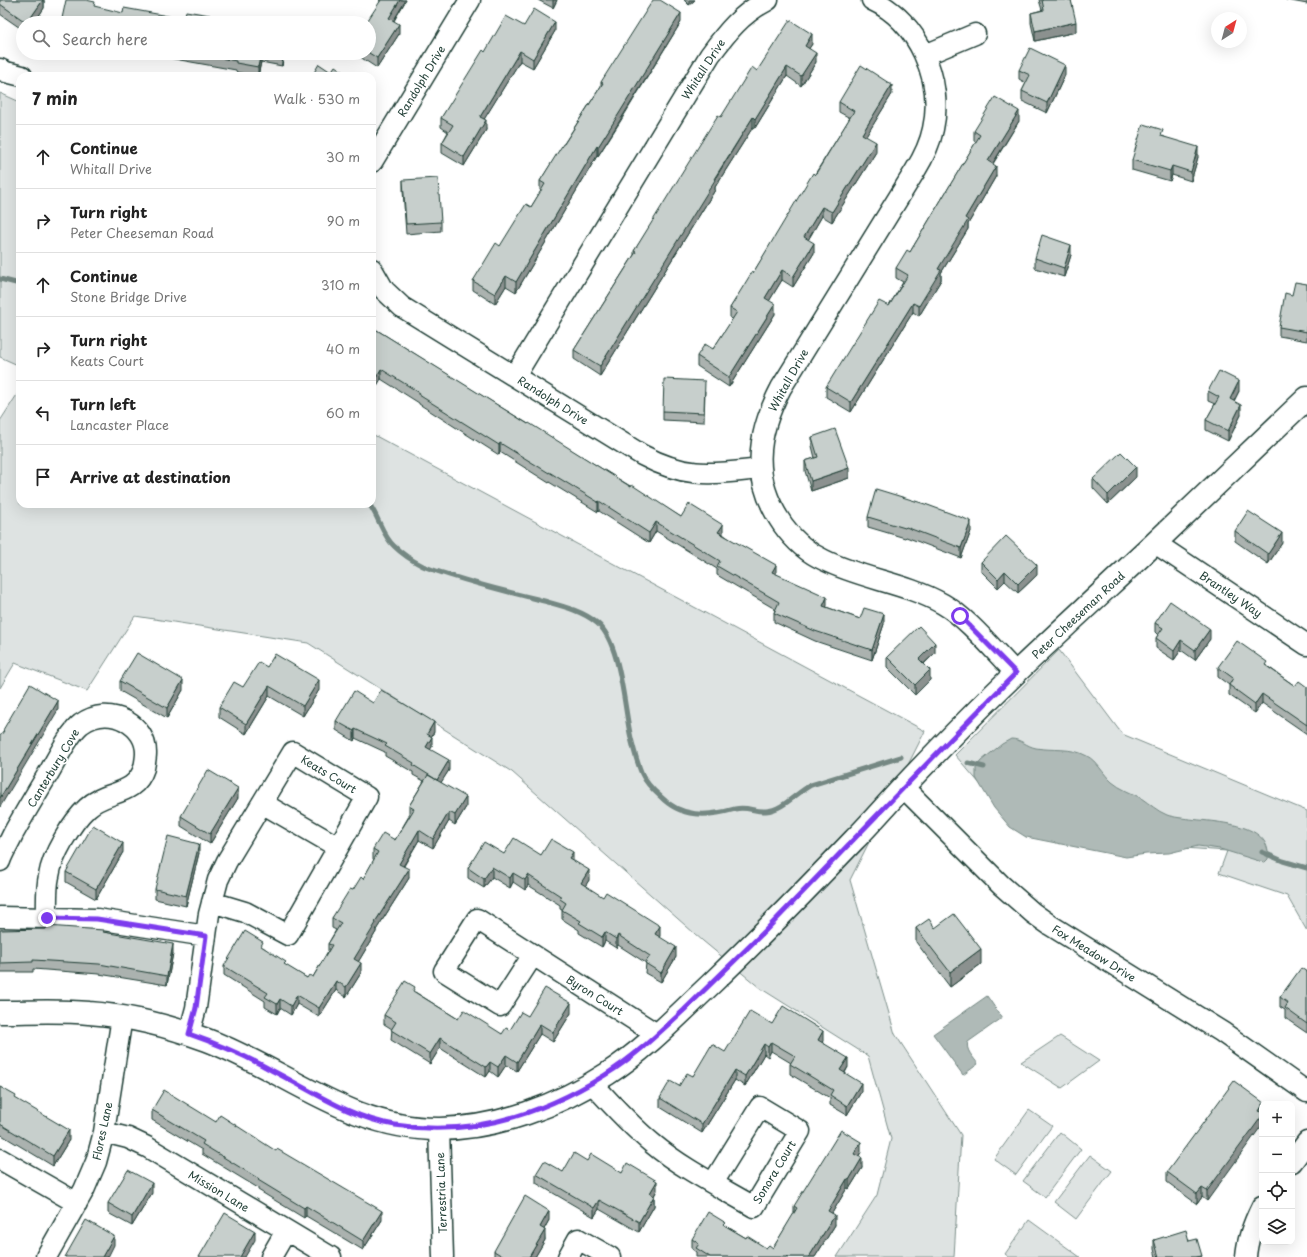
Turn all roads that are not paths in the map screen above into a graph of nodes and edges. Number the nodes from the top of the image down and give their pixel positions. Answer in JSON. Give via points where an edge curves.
{"nodes":[{"id":1,"x":470,"y":0,"type":"edge"},
{"id":2,"x":768,"y":0,"type":"edge"},
{"id":3,"x":872,"y":0,"type":"edge"},
{"id":4,"x":975,"y":34,"type":"dead end"},
{"id":5,"x":925,"y":55,"type":"junction"},
{"id":6,"x":0,"y":69,"type":"edge"},
{"id":7,"x":16,"y":74,"type":"edge"},
{"id":8,"x":376,"y":155,"type":"edge"},
{"id":9,"x":376,"y":276,"type":"edge"},
{"id":10,"x":515,"y":376,"type":"junction"},
{"id":11,"x":1307,"y":398,"type":"edge"},
{"id":12,"x":760,"y":469,"type":"junction"},
{"id":13,"x":1155,"y":543,"type":"junction"},
{"id":14,"x":1307,"y":645,"type":"edge"},
{"id":15,"x":1016,"y":673,"type":"junction"},
{"id":16,"x":903,"y":787,"type":"junction"},
{"id":17,"x":262,"y":803,"type":"junction"},
{"id":18,"x":338,"y":847,"type":"junction"},
{"id":19,"x":0,"y":862,"type":"edge"},
{"id":20,"x":212,"y":902,"type":"junction"},
{"id":21,"x":0,"y":917,"type":"edge"},
{"id":22,"x":47,"y":918,"type":"junction"},
{"id":23,"x":206,"y":936,"type":"junction"},
{"id":24,"x":533,"y":955,"type":"junction"},
{"id":25,"x":0,"y":1012,"type":"edge"},
{"id":26,"x":122,"y":1017,"type":"junction"},
{"id":27,"x":189,"y":1034,"type":"junction"},
{"id":28,"x":658,"y":1035,"type":"junction"},
{"id":29,"x":592,"y":1083,"type":"junction"},
{"id":30,"x":1307,"y":1092,"type":"edge"},
{"id":31,"x":439,"y":1129,"type":"junction"},
{"id":32,"x":104,"y":1132,"type":"junction"},
{"id":33,"x":1307,"y":1142,"type":"edge"},
{"id":34,"x":1295,"y":1158,"type":"edge"},
{"id":35,"x":0,"y":1159,"type":"edge"},
{"id":36,"x":713,"y":1183,"type":"junction"},
{"id":37,"x":77,"y":1203,"type":"junction"},
{"id":38,"x":1261,"y":1209,"type":"edge"},
{"id":39,"x":286,"y":1231,"type":"junction"},
{"id":40,"x":46,"y":1257,"type":"edge"},
{"id":41,"x":271,"y":1257,"type":"edge"},
{"id":42,"x":331,"y":1257,"type":"edge"},
{"id":43,"x":443,"y":1257,"type":"edge"},
{"id":44,"x":568,"y":1257,"type":"edge"},
{"id":45,"x":610,"y":1257,"type":"edge"},
{"id":46,"x":1246,"y":1257,"type":"edge"}],
"edges":[{"from":1,"to":8,"type":"street","name":"Randolph Drive"},
{"from":2,"to":10,"type":"street","name":"Whitall Drive","via":[[744,15],[731,27],[710,55]]},
{"from":3,"to":5,"type":"street","name":"Whitall Drive","via":[[903,22]]},
{"from":4,"to":5,"type":"street"},
{"from":5,"to":12,"type":"street","name":"Whitall Drive","via":[[936,101],[936,116],[929,142],[915,171],[777,394],[764,429]]},
{"from":6,"to":7,"type":"street"},
{"from":9,"to":10,"type":"street","name":"Randolph Drive","via":[[384,290],[402,307]]},
{"from":10,"to":12,"type":"street","name":"Randolph Drive","via":[[658,464],[704,474]]},
{"from":11,"to":13,"type":"street","name":"Peter Cheeseman Road"},
{"from":12,"to":15,"type":"street","name":"Whitall Drive","via":[[766,495],[777,517],[793,537],[812,554],[845,570],[918,592],[949,608],[970,625]]},
{"from":13,"to":14,"type":"street","name":"Brantley Way"},
{"from":13,"to":15,"type":"street","name":"Peter Cheeseman Road"},
{"from":15,"to":16,"type":"street","name":"Peter Cheeseman Road"},
{"from":16,"to":28,"type":"street","name":"Peter Cheeseman Road","via":[[856,838]]},
{"from":16,"to":30,"type":"street","name":"Fox Meadow Drive","via":[[1000,885],[1033,913],[1222,1032]]},
{"from":17,"to":18,"type":"street"},
{"from":17,"to":18,"type":"street","name":"Keats Court","via":[[293,752],[367,797]]},
{"from":17,"to":20,"type":"street","name":"Keats Court","via":[[227,861]]},
{"from":18,"to":20,"type":"street","name":"Keats Court","via":[[288,935],[245,912]]},
{"from":19,"to":22,"type":"street","name":"Canterbury Cove","via":[[24,815],[79,725],[92,718],[107,715],[122,719],[135,728],[145,744],[146,754],[139,779],[126,790],[88,806],[73,824],[50,868]]},
{"from":20,"to":23,"type":"street","name":"Keats Court"},
{"from":21,"to":22,"type":"street"},
{"from":22,"to":23,"type":"street","via":[[103,920]]},
{"from":23,"to":27,"type":"street","name":"Keats Court","via":[[196,1008]]},
{"from":24,"to":24,"type":"street","name":"Byron Court","via":[[476,919],[444,971],[500,1006]]},
{"from":24,"to":28,"type":"street","name":"Byron Court"},
{"from":25,"to":26,"type":"street","name":"Peter Cheeseman Road","via":[[62,1011]]},
{"from":26,"to":27,"type":"street","name":"Peter Cheeseman Road","via":[[158,1024]]},
{"from":26,"to":32,"type":"street","name":"Flores Lane"},
{"from":27,"to":31,"type":"street","name":"Peter Cheeseman Road","via":[[246,1057],[359,1114],[391,1124]]},
{"from":28,"to":29,"type":"street","name":"Peter Cheeseman Road","via":[[626,1061]]},
{"from":29,"to":31,"type":"street","name":"Peter Cheeseman Road","via":[[550,1104],[502,1120],[471,1127]]},
{"from":29,"to":36,"type":"street","name":"Sonora Court","via":[[654,1145]]},
{"from":31,"to":43,"type":"street","name":"Terrestria Lane"},
{"from":32,"to":37,"type":"street","name":"Flores Lane","via":[[91,1175]]},
{"from":32,"to":39,"type":"street","name":"Mission Lane","via":[[128,1138],[147,1147]]},
{"from":33,"to":34,"type":"street"},
{"from":35,"to":37,"type":"street"},
{"from":36,"to":36,"type":"street","name":"Sonora Court","via":[[754,1207],[800,1131],[760,1108]]},
{"from":37,"to":40,"type":"street","name":"Flores Lane"},
{"from":38,"to":46,"type":"street","via":[[1250,1235]]},
{"from":39,"to":41,"type":"street"},
{"from":39,"to":42,"type":"street","name":"Mission Lane"},
{"from":44,"to":45,"type":"street","via":[[578,1239]]}]}
